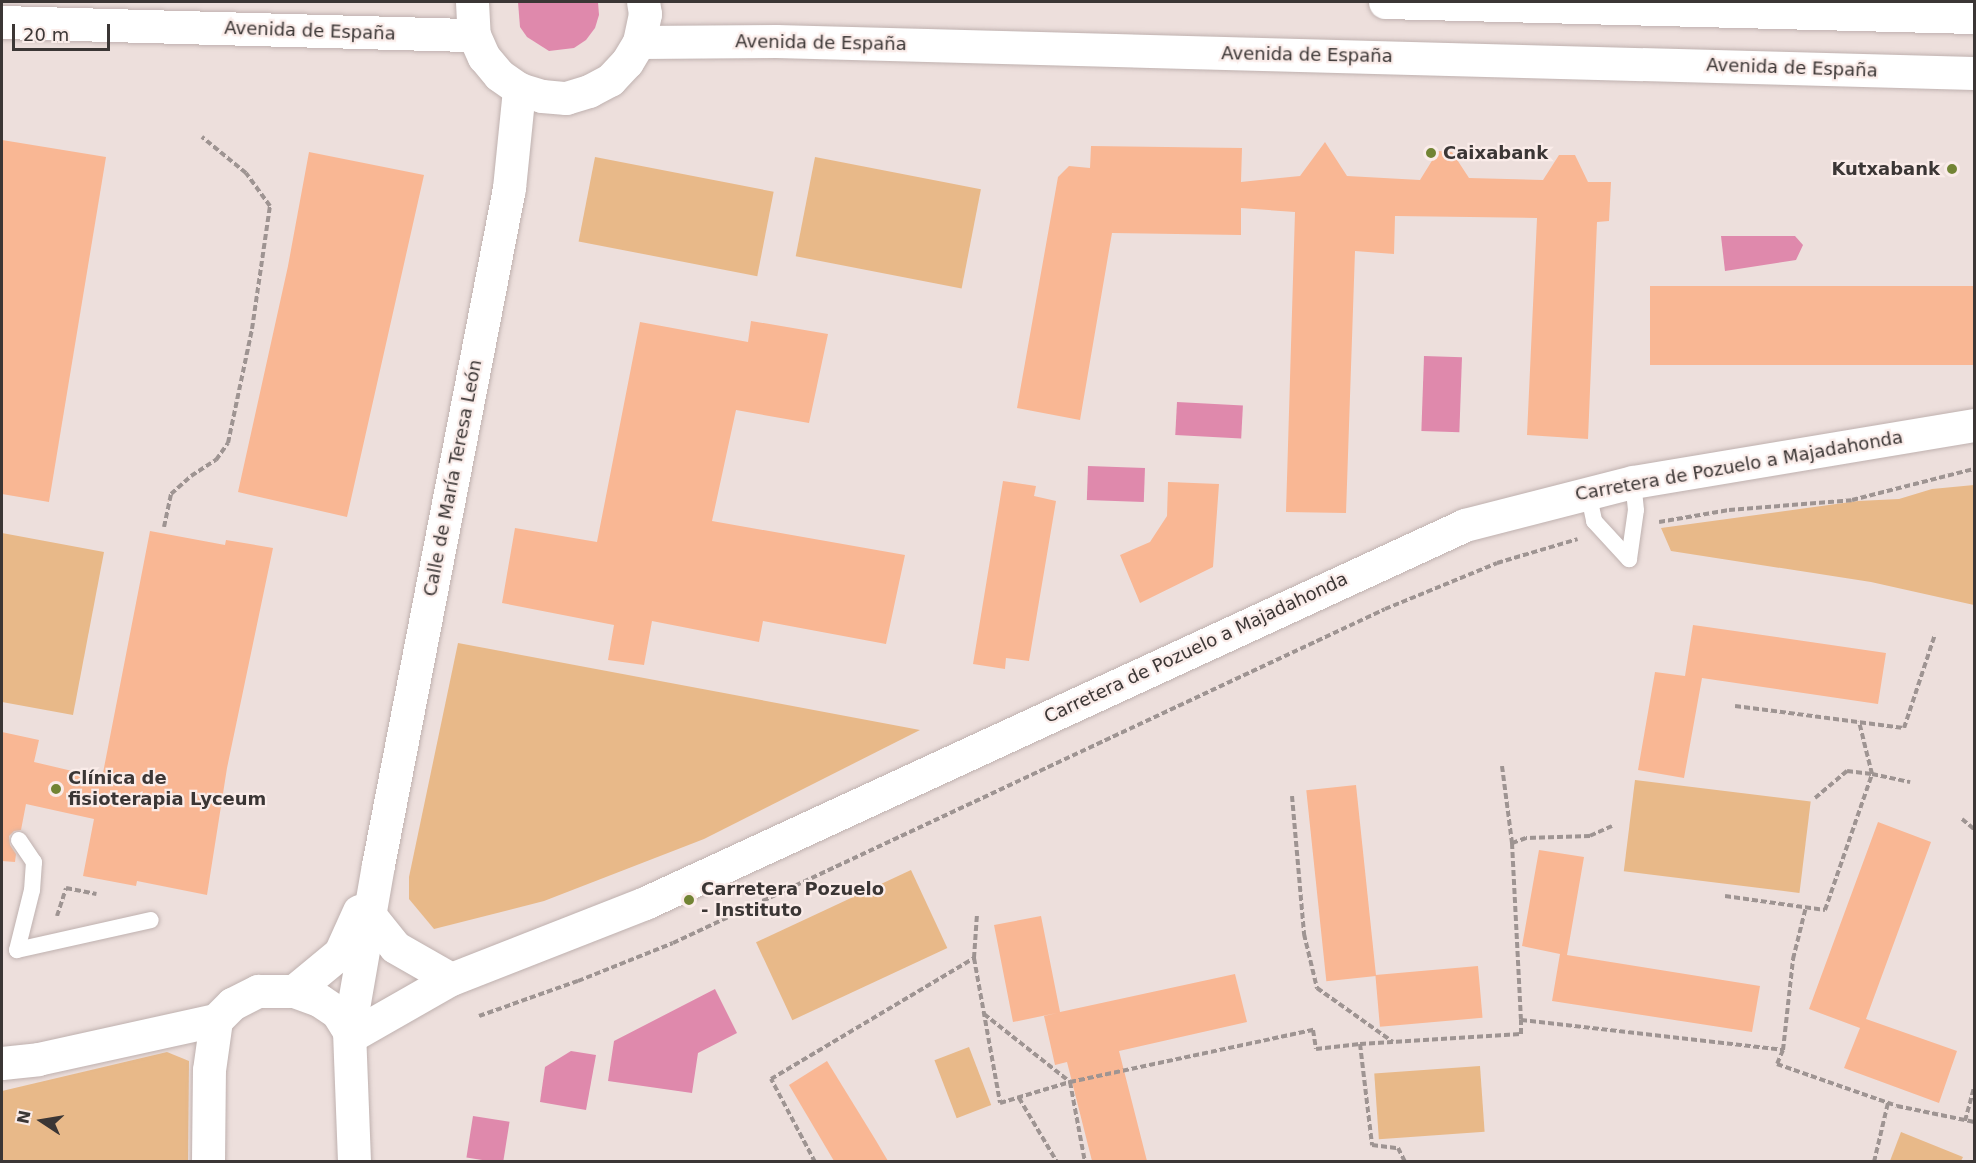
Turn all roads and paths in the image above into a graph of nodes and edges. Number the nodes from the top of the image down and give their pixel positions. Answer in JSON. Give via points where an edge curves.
{"nodes":[{"id":1,"x":472,"y":2,"type":"edge"},
{"id":2,"x":643,"y":2,"type":"edge"},
{"id":3,"x":1385,"y":2,"type":"edge"},
{"id":4,"x":1974,"y":17,"type":"edge"},
{"id":5,"x":2,"y":22,"type":"edge"},
{"id":6,"x":474,"y":35,"type":"junction"},
{"id":7,"x":639,"y":42,"type":"junction"},
{"id":8,"x":1974,"y":73,"type":"edge"},
{"id":9,"x":519,"y":89,"type":"junction"},
{"id":10,"x":202,"y":137,"type":"dead end"},
{"id":11,"x":1974,"y":425,"type":"edge"},
{"id":12,"x":1974,"y":470,"type":"edge"},
{"id":13,"x":1633,"y":482,"type":"junction"},
{"id":14,"x":1588,"y":492,"type":"junction"},
{"id":15,"x":164,"y":527,"type":"dead end"},
{"id":16,"x":1634,"y":527,"type":"junction"},
{"id":17,"x":1582,"y":538,"type":"dead end"},
{"id":18,"x":1935,"y":634,"type":"dead end"},
{"id":19,"x":1735,"y":706,"type":"dead end"},
{"id":20,"x":1859,"y":722,"type":"junction"},
{"id":21,"x":1502,"y":766,"type":"dead end"},
{"id":22,"x":1872,"y":774,"type":"junction"},
{"id":23,"x":1910,"y":782,"type":"dead end"},
{"id":24,"x":1292,"y":796,"type":"dead end"},
{"id":25,"x":1815,"y":798,"type":"dead end"},
{"id":26,"x":1962,"y":819,"type":"dead end"},
{"id":27,"x":1612,"y":826,"type":"dead end"},
{"id":28,"x":1974,"y":829,"type":"edge"},
{"id":29,"x":19,"y":840,"type":"dead end"},
{"id":30,"x":1512,"y":843,"type":"junction"},
{"id":31,"x":378,"y":865,"type":"junction"},
{"id":32,"x":96,"y":894,"type":"dead end"},
{"id":33,"x":1725,"y":896,"type":"dead end"},
{"id":34,"x":1806,"y":907,"type":"junction"},
{"id":35,"x":977,"y":914,"type":"dead end"},
{"id":36,"x":371,"y":917,"type":"junction"},
{"id":37,"x":151,"y":920,"type":"dead end"},
{"id":38,"x":49,"y":942,"type":"junction"},
{"id":39,"x":974,"y":958,"type":"junction"},
{"id":40,"x":451,"y":979,"type":"junction"},
{"id":41,"x":294,"y":991,"type":"junction"},
{"id":42,"x":984,"y":1014,"type":"junction"},
{"id":43,"x":479,"y":1016,"type":"dead end"},
{"id":44,"x":216,"y":1020,"type":"junction"},
{"id":45,"x":1521,"y":1020,"type":"junction"},
{"id":46,"x":350,"y":1033,"type":"junction"},
{"id":47,"x":1393,"y":1042,"type":"junction"},
{"id":48,"x":1360,"y":1044,"type":"junction"},
{"id":49,"x":1783,"y":1050,"type":"junction"},
{"id":50,"x":2,"y":1063,"type":"edge"},
{"id":51,"x":1070,"y":1082,"type":"junction"},
{"id":52,"x":1974,"y":1088,"type":"edge"},
{"id":53,"x":1019,"y":1098,"type":"junction"},
{"id":54,"x":1888,"y":1103,"type":"junction"},
{"id":55,"x":1965,"y":1120,"type":"junction"},
{"id":56,"x":1974,"y":1122,"type":"edge"},
{"id":57,"x":208,"y":1161,"type":"edge"},
{"id":58,"x":354,"y":1161,"type":"edge"},
{"id":59,"x":815,"y":1161,"type":"edge"},
{"id":60,"x":1057,"y":1161,"type":"edge"},
{"id":61,"x":1085,"y":1161,"type":"edge"},
{"id":62,"x":1405,"y":1161,"type":"edge"},
{"id":63,"x":1874,"y":1161,"type":"edge"}],
"edges":[{"from":1,"to":6,"type":"street"},
{"from":2,"to":7,"type":"street","via":[[645,14]]},
{"from":3,"to":4,"type":"street"},
{"from":5,"to":6,"type":"street","name":"Avenida de España"},
{"from":6,"to":9,"type":"street","via":[[484,57],[499,75]]},
{"from":7,"to":8,"type":"street","name":"Avenida de España","via":[[776,41]]},
{"from":7,"to":9,"type":"street","via":[[616,74],[589,91],[566,98]]},
{"from":9,"to":31,"type":"street","name":"Calle de María Teresa León","via":[[509,188]]},
{"from":10,"to":15,"type":"path","via":[[246,173],[270,206],[252,329],[228,443],[216,460],[171,494]]},
{"from":11,"to":13,"type":"street","name":"Carretera de Pozuelo a Majadahonda"},
{"from":12,"to":16,"type":"path","via":[[1852,500],[1729,510]]},
{"from":13,"to":14,"type":"street","name":"Carretera de Pozuelo a Majadahonda"},
{"from":13,"to":16,"type":"lane"},
{"from":14,"to":16,"type":"lane","via":[[1594,521],[1629,559]]},
{"from":14,"to":40,"type":"street","name":"Carretera de Pozuelo a Majadahonda","via":[[1465,525],[645,903]]},
{"from":17,"to":43,"type":"path","via":[[1497,563],[1385,609],[673,943]]},
{"from":18,"to":20,"type":"path","via":[[1904,728]]},
{"from":19,"to":20,"type":"path"},
{"from":20,"to":22,"type":"path"},
{"from":21,"to":30,"type":"path"},
{"from":22,"to":23,"type":"path"},
{"from":22,"to":25,"type":"path","via":[[1847,771]]},
{"from":22,"to":34,"type":"path","via":[[1825,910]]},
{"from":24,"to":47,"type":"path","via":[[1304,934],[1317,988]]},
{"from":26,"to":28,"type":"path"},
{"from":27,"to":30,"type":"path","via":[[1590,836],[1526,838]]},
{"from":29,"to":38,"type":"lane","via":[[33,862],[32,890],[16,950]]},
{"from":30,"to":45,"type":"path"},
{"from":31,"to":36,"type":"street","name":"Calle de María Teresa León"},
{"from":31,"to":41,"type":"street","name":"Calle de María Teresa León","via":[[340,953]]},
{"from":32,"to":38,"type":"path","via":[[66,888]]},
{"from":33,"to":34,"type":"path"},
{"from":34,"to":49,"type":"path","via":[[1793,960]]},
{"from":35,"to":39,"type":"path"},
{"from":36,"to":40,"type":"street","via":[[394,947]]},
{"from":36,"to":46,"type":"street","name":"Calle de María Teresa León"},
{"from":37,"to":38,"type":"lane"},
{"from":39,"to":42,"type":"path"},
{"from":39,"to":59,"type":"path","via":[[771,1079]]},
{"from":40,"to":46,"type":"street","name":"Carretera de Pozuelo a Majadahonda"},
{"from":41,"to":44,"type":"street","via":[[258,991],[232,1004]]},
{"from":41,"to":46,"type":"street","via":[[337,1012]]},
{"from":42,"to":51,"type":"path"},
{"from":42,"to":53,"type":"path","via":[[1000,1103]]},
{"from":44,"to":50,"type":"street","via":[[38,1059]]},
{"from":44,"to":57,"type":"street","via":[[208,1070]]},
{"from":45,"to":47,"type":"path","via":[[1521,1034]]},
{"from":45,"to":49,"type":"path"},
{"from":46,"to":58,"type":"street"},
{"from":47,"to":48,"type":"path"},
{"from":48,"to":51,"type":"path","via":[[1316,1049],[1313,1030]]},
{"from":48,"to":62,"type":"path","via":[[1372,1145],[1398,1148]]},
{"from":49,"to":54,"type":"path","via":[[1777,1064]]},
{"from":51,"to":53,"type":"path"},
{"from":51,"to":61,"type":"path"},
{"from":52,"to":55,"type":"path"},
{"from":53,"to":60,"type":"path"},
{"from":54,"to":55,"type":"path"},
{"from":54,"to":63,"type":"path"},
{"from":55,"to":56,"type":"path"}]}
